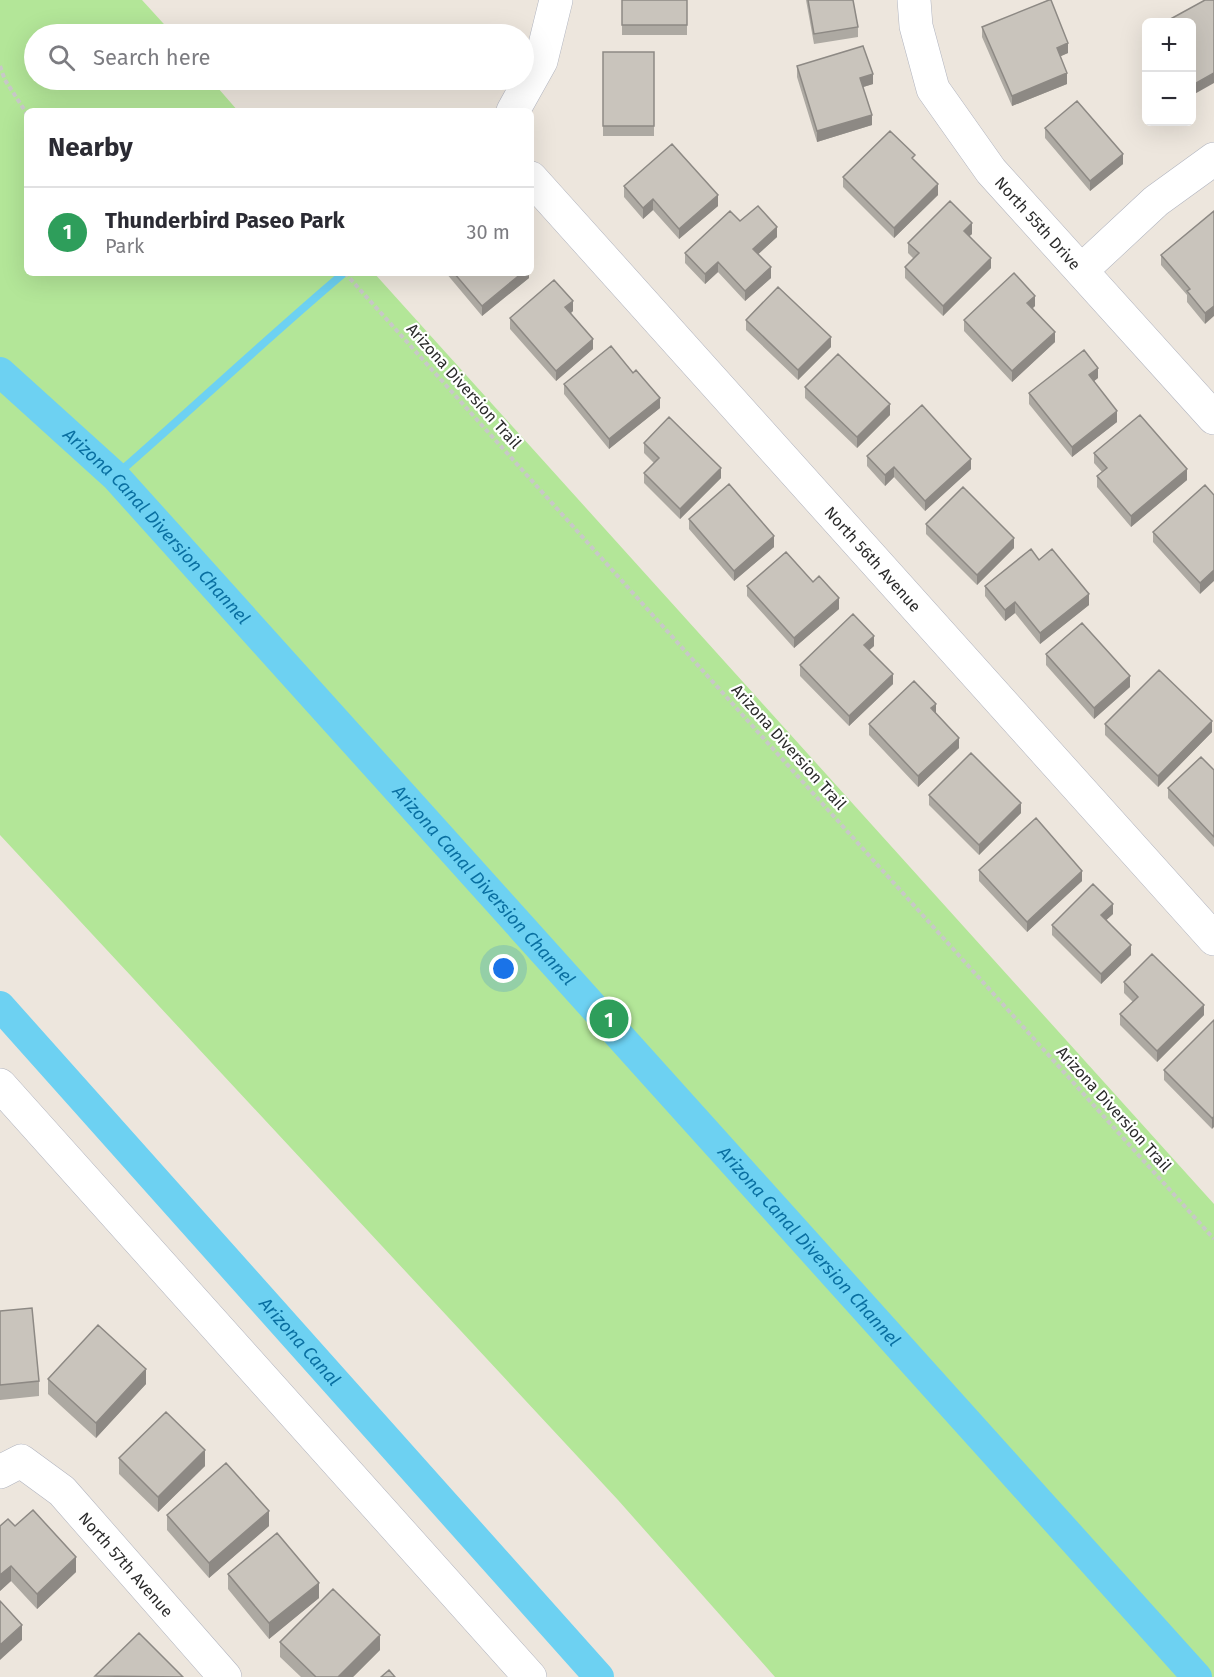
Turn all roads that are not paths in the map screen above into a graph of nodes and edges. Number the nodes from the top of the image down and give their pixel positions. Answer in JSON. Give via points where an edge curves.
{"nodes":[{"id":1,"x":556,"y":0,"type":"edge"},
{"id":2,"x":914,"y":0,"type":"edge"},
{"id":3,"x":534,"y":74,"type":"edge"},
{"id":4,"x":525,"y":90,"type":"edge"},
{"id":5,"x":515,"y":108,"type":"edge"},
{"id":6,"x":1214,"y":159,"type":"edge"},
{"id":7,"x":534,"y":180,"type":"edge"},
{"id":8,"x":1082,"y":270,"type":"junction"},
{"id":9,"x":1214,"y":418,"type":"edge"},
{"id":10,"x":1214,"y":939,"type":"edge"},
{"id":11,"x":0,"y":1085,"type":"edge"},
{"id":12,"x":10,"y":1467,"type":"edge"},
{"id":13,"x":225,"y":1677,"type":"edge"},
{"id":14,"x":530,"y":1677,"type":"edge"}],
"edges":[{"from":1,"to":3,"type":"street","via":[[541,61]]},
{"from":2,"to":8,"type":"street","name":"North 55th Drive","via":[[916,27],[933,89],[991,171]]},
{"from":4,"to":5,"type":"street"},
{"from":6,"to":8,"type":"street","via":[[1156,201]]},
{"from":7,"to":10,"type":"street","name":"North 56th Avenue"},
{"from":8,"to":9,"type":"street","name":"North 55th Drive"},
{"from":11,"to":14,"type":"street"},
{"from":12,"to":13,"type":"street","name":"North 57th Avenue","via":[[62,1491]]}]}
